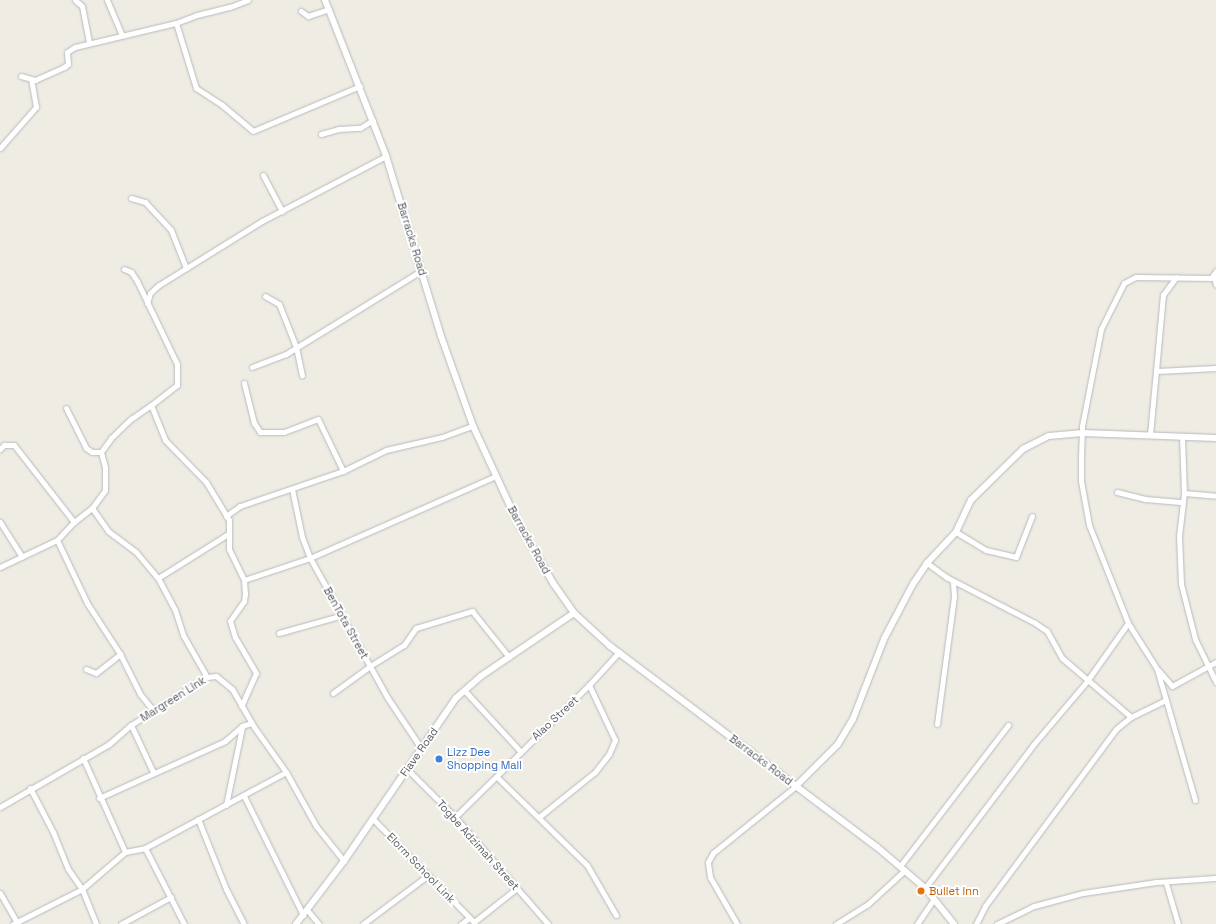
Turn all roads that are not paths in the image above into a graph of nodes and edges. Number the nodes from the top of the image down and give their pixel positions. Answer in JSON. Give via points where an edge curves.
{"nodes":[{"id":1,"x":75,"y":0,"type":"edge"},
{"id":2,"x":107,"y":0,"type":"edge"},
{"id":3,"x":248,"y":0,"type":"edge"},
{"id":4,"x":325,"y":0,"type":"edge"},
{"id":5,"x":329,"y":9,"type":"junction"},
{"id":6,"x":301,"y":11,"type":"dead end"},
{"id":7,"x":176,"y":23,"type":"junction"},
{"id":8,"x":122,"y":35,"type":"junction"},
{"id":9,"x":89,"y":43,"type":"junction"},
{"id":10,"x":21,"y":76,"type":"dead end"},
{"id":11,"x":31,"y":80,"type":"junction"},
{"id":12,"x":360,"y":86,"type":"junction"},
{"id":13,"x":373,"y":120,"type":"junction"},
{"id":14,"x":321,"y":134,"type":"dead end"},
{"id":15,"x":1,"y":144,"type":"edge"},
{"id":16,"x":386,"y":156,"type":"junction"},
{"id":17,"x":263,"y":175,"type":"dead end"},
{"id":18,"x":131,"y":198,"type":"dead end"},
{"id":19,"x":282,"y":211,"type":"junction"},
{"id":20,"x":124,"y":268,"type":"dead end"},
{"id":21,"x":186,"y":268,"type":"junction"},
{"id":22,"x":421,"y":271,"type":"junction"},
{"id":23,"x":1215,"y":274,"type":"edge"},
{"id":24,"x":1176,"y":277,"type":"junction"},
{"id":25,"x":1216,"y":285,"type":"edge"},
{"id":26,"x":265,"y":296,"type":"dead end"},
{"id":27,"x":147,"y":303,"type":"junction"},
{"id":28,"x":296,"y":347,"type":"junction"},
{"id":29,"x":252,"y":367,"type":"dead end"},
{"id":30,"x":1216,"y":367,"type":"edge"},
{"id":31,"x":1157,"y":371,"type":"junction"},
{"id":32,"x":302,"y":375,"type":"dead end"},
{"id":33,"x":244,"y":383,"type":"dead end"},
{"id":34,"x":151,"y":405,"type":"junction"},
{"id":35,"x":66,"y":408,"type":"dead end"},
{"id":36,"x":473,"y":426,"type":"junction"},
{"id":37,"x":1083,"y":433,"type":"junction"},
{"id":38,"x":1150,"y":435,"type":"junction"},
{"id":39,"x":1182,"y":436,"type":"junction"},
{"id":40,"x":1216,"y":438,"type":"edge"},
{"id":41,"x":0,"y":449,"type":"edge"},
{"id":42,"x":100,"y":452,"type":"junction"},
{"id":43,"x":343,"y":471,"type":"junction"},
{"id":44,"x":496,"y":476,"type":"junction"},
{"id":45,"x":292,"y":489,"type":"junction"},
{"id":46,"x":1117,"y":492,"type":"dead end"},
{"id":47,"x":1184,"y":493,"type":"junction"},
{"id":48,"x":1216,"y":496,"type":"edge"},
{"id":49,"x":1183,"y":502,"type":"junction"},
{"id":50,"x":92,"y":508,"type":"junction"},
{"id":51,"x":226,"y":516,"type":"junction"},
{"id":52,"x":1032,"y":516,"type":"dead end"},
{"id":53,"x":0,"y":522,"type":"edge"},
{"id":54,"x":74,"y":522,"type":"junction"},
{"id":55,"x":956,"y":532,"type":"junction"},
{"id":56,"x":228,"y":534,"type":"junction"},
{"id":57,"x":57,"y":540,"type":"junction"},
{"id":58,"x":22,"y":558,"type":"junction"},
{"id":59,"x":310,"y":558,"type":"junction"},
{"id":60,"x":927,"y":563,"type":"junction"},
{"id":61,"x":0,"y":567,"type":"edge"},
{"id":62,"x":158,"y":578,"type":"junction"},
{"id":63,"x":244,"y":580,"type":"junction"},
{"id":64,"x":953,"y":581,"type":"junction"},
{"id":65,"x":574,"y":613,"type":"junction"},
{"id":66,"x":343,"y":616,"type":"junction"},
{"id":67,"x":1128,"y":623,"type":"junction"},
{"id":68,"x":279,"y":633,"type":"dead end"},
{"id":69,"x":619,"y":652,"type":"junction"},
{"id":70,"x":120,"y":654,"type":"junction"},
{"id":71,"x":509,"y":657,"type":"junction"},
{"id":72,"x":1216,"y":662,"type":"edge"},
{"id":73,"x":370,"y":666,"type":"junction"},
{"id":74,"x":1208,"y":667,"type":"junction"},
{"id":75,"x":86,"y":668,"type":"dead end"},
{"id":76,"x":1157,"y":669,"type":"junction"},
{"id":77,"x":207,"y":677,"type":"junction"},
{"id":78,"x":1087,"y":681,"type":"junction"},
{"id":79,"x":1216,"y":682,"type":"edge"},
{"id":80,"x":590,"y":685,"type":"junction"},
{"id":81,"x":464,"y":690,"type":"junction"},
{"id":82,"x":333,"y":693,"type":"dead end"},
{"id":83,"x":1164,"y":701,"type":"junction"},
{"id":84,"x":241,"y":706,"type":"junction"},
{"id":85,"x":154,"y":711,"type":"junction"},
{"id":86,"x":1131,"y":717,"type":"junction"},
{"id":87,"x":251,"y":723,"type":"junction"},
{"id":88,"x":937,"y":724,"type":"dead end"},
{"id":89,"x":131,"y":725,"type":"junction"},
{"id":90,"x":1008,"y":725,"type":"dead end"},
{"id":91,"x":242,"y":726,"type":"junction"},
{"id":92,"x":421,"y":748,"type":"junction"},
{"id":93,"x":520,"y":751,"type":"junction"},
{"id":94,"x":83,"y":758,"type":"junction"},
{"id":95,"x":407,"y":769,"type":"junction"},
{"id":96,"x":153,"y":772,"type":"junction"},
{"id":97,"x":286,"y":772,"type":"junction"},
{"id":98,"x":497,"y":777,"type":"junction"},
{"id":99,"x":796,"y":786,"type":"junction"},
{"id":100,"x":30,"y":788,"type":"junction"},
{"id":101,"x":244,"y":796,"type":"junction"},
{"id":102,"x":99,"y":798,"type":"junction"},
{"id":103,"x":1195,"y":800,"type":"dead end"},
{"id":104,"x":226,"y":805,"type":"junction"},
{"id":105,"x":0,"y":807,"type":"edge"},
{"id":106,"x":455,"y":817,"type":"junction"},
{"id":107,"x":539,"y":817,"type":"junction"},
{"id":108,"x":198,"y":819,"type":"junction"},
{"id":109,"x":373,"y":819,"type":"junction"},
{"id":110,"x":145,"y":848,"type":"junction"},
{"id":111,"x":125,"y":852,"type":"junction"},
{"id":112,"x":344,"y":861,"type":"junction"},
{"id":113,"x":902,"y":868,"type":"junction"},
{"id":114,"x":427,"y":876,"type":"junction"},
{"id":115,"x":1216,"y":878,"type":"edge"},
{"id":116,"x":1166,"y":883,"type":"junction"},
{"id":117,"x":82,"y":888,"type":"junction"},
{"id":118,"x":517,"y":888,"type":"junction"},
{"id":119,"x":925,"y":888,"type":"junction"},
{"id":120,"x":0,"y":893,"type":"edge"},
{"id":121,"x":171,"y":897,"type":"junction"},
{"id":122,"x":934,"y":899,"type":"junction"},
{"id":123,"x":305,"y":913,"type":"junction"},
{"id":124,"x":616,"y":915,"type":"dead end"},
{"id":125,"x":469,"y":918,"type":"junction"},
{"id":126,"x":16,"y":924,"type":"edge"},
{"id":127,"x":96,"y":924,"type":"edge"},
{"id":128,"x":121,"y":924,"type":"edge"},
{"id":129,"x":184,"y":924,"type":"edge"},
{"id":130,"x":244,"y":924,"type":"edge"},
{"id":131,"x":296,"y":924,"type":"edge"},
{"id":132,"x":319,"y":924,"type":"edge"},
{"id":133,"x":364,"y":924,"type":"edge"},
{"id":134,"x":461,"y":924,"type":"edge"},
{"id":135,"x":548,"y":924,"type":"edge"},
{"id":136,"x":737,"y":924,"type":"edge"},
{"id":137,"x":836,"y":924,"type":"edge"},
{"id":138,"x":917,"y":924,"type":"edge"},
{"id":139,"x":954,"y":924,"type":"edge"},
{"id":140,"x":976,"y":924,"type":"edge"},
{"id":141,"x":997,"y":924,"type":"edge"},
{"id":142,"x":1178,"y":924,"type":"edge"}],
"edges":[{"from":1,"to":9,"type":"street","via":[[82,6]]},
{"from":2,"to":8,"type":"street"},
{"from":3,"to":7,"type":"street"},
{"from":4,"to":5,"type":"street","name":"Barracks Road"},
{"from":5,"to":6,"type":"street","via":[[308,16]]},
{"from":5,"to":12,"type":"street","name":"Barracks Road"},
{"from":7,"to":8,"type":"street"},
{"from":7,"to":12,"type":"street","via":[[196,88],[222,105],[253,131]]},
{"from":8,"to":9,"type":"street"},
{"from":9,"to":11,"type":"street","via":[[67,52],[68,64],[65,66]]},
{"from":10,"to":11,"type":"street"},
{"from":11,"to":15,"type":"street","via":[[36,107]]},
{"from":12,"to":13,"type":"street","name":"Barracks Road"},
{"from":13,"to":14,"type":"street","via":[[360,128],[338,129]]},
{"from":13,"to":16,"type":"street","name":"Barracks Road"},
{"from":16,"to":19,"type":"street"},
{"from":16,"to":22,"type":"street","name":"Barracks Road"},
{"from":17,"to":19,"type":"street"},
{"from":18,"to":21,"type":"street","via":[[145,202],[171,230]]},
{"from":19,"to":21,"type":"street"},
{"from":20,"to":27,"type":"street","via":[[134,276]]},
{"from":21,"to":27,"type":"street","via":[[153,289]]},
{"from":22,"to":28,"type":"street"},
{"from":22,"to":36,"type":"street","name":"Barracks Road"},
{"from":23,"to":24,"type":"street"},
{"from":23,"to":25,"type":"street"},
{"from":24,"to":31,"type":"street","via":[[1163,295]]},
{"from":24,"to":37,"type":"street","via":[[1136,277],[1127,280],[1120,288],[1101,329]]},
{"from":26,"to":28,"type":"street","via":[[279,304]]},
{"from":27,"to":34,"type":"street","via":[[176,364],[177,385]]},
{"from":28,"to":29,"type":"street","via":[[286,354]]},
{"from":28,"to":32,"type":"street"},
{"from":30,"to":31,"type":"street"},
{"from":31,"to":38,"type":"street"},
{"from":33,"to":43,"type":"street","via":[[254,423],[260,432],[284,432],[318,419]]},
{"from":34,"to":42,"type":"street","via":[[126,424]]},
{"from":34,"to":51,"type":"street","via":[[165,440],[206,482]]},
{"from":35,"to":42,"type":"street","via":[[86,448]]},
{"from":36,"to":43,"type":"street","via":[[442,437],[386,450]]},
{"from":36,"to":44,"type":"street","name":"Barracks Road"},
{"from":37,"to":38,"type":"street"},
{"from":37,"to":55,"type":"street","via":[[1049,436],[1023,449],[971,500]]},
{"from":37,"to":67,"type":"street","via":[[1081,481],[1089,525]]},
{"from":38,"to":39,"type":"street"},
{"from":39,"to":40,"type":"street"},
{"from":39,"to":47,"type":"street"},
{"from":41,"to":54,"type":"street","via":[[4,445],[14,445]]},
{"from":42,"to":50,"type":"street","via":[[105,467],[105,490]]},
{"from":43,"to":45,"type":"street"},
{"from":44,"to":59,"type":"street"},
{"from":44,"to":65,"type":"street","name":"Barracks Road","via":[[538,559]]},
{"from":45,"to":51,"type":"street","via":[[240,506]]},
{"from":45,"to":59,"type":"street","name":"BenTota Street","via":[[302,537]]},
{"from":46,"to":49,"type":"street","via":[[1145,499]]},
{"from":47,"to":48,"type":"street"},
{"from":47,"to":49,"type":"street"},
{"from":49,"to":74,"type":"street","via":[[1179,536],[1181,584],[1195,639]]},
{"from":50,"to":54,"type":"street"},
{"from":50,"to":62,"type":"street","via":[[108,531],[136,552]]},
{"from":51,"to":56,"type":"street","via":[[229,520]]},
{"from":52,"to":55,"type":"street","via":[[1016,557],[986,550]]},
{"from":53,"to":58,"type":"street"},
{"from":54,"to":57,"type":"street"},
{"from":55,"to":60,"type":"street"},
{"from":56,"to":62,"type":"street"},
{"from":56,"to":63,"type":"street","via":[[229,549]]},
{"from":57,"to":58,"type":"street"},
{"from":57,"to":70,"type":"street","via":[[87,603]]},
{"from":58,"to":61,"type":"street"},
{"from":59,"to":63,"type":"street"},
{"from":59,"to":66,"type":"street","name":"BenTota Street"},
{"from":60,"to":64,"type":"street"},
{"from":60,"to":99,"type":"street","via":[[884,639],[852,719],[838,744]]},
{"from":62,"to":77,"type":"street","via":[[183,635]]},
{"from":63,"to":84,"type":"street","via":[[244,601],[230,621],[235,637],[256,673]]},
{"from":64,"to":78,"type":"street","via":[[1047,631],[1062,658]]},
{"from":64,"to":88,"type":"street","via":[[954,597]]},
{"from":65,"to":69,"type":"street","name":"Barracks Road"},
{"from":65,"to":71,"type":"street","name":"Fiave Road"},
{"from":66,"to":68,"type":"street"},
{"from":66,"to":73,"type":"street","name":"BenTota Street"},
{"from":67,"to":76,"type":"street"},
{"from":67,"to":78,"type":"street"},
{"from":69,"to":80,"type":"street","name":"Alao Street"},
{"from":69,"to":99,"type":"street","name":"Barracks Road"},
{"from":70,"to":75,"type":"street","via":[[96,673]]},
{"from":70,"to":85,"type":"street","via":[[140,694]]},
{"from":71,"to":73,"type":"street","via":[[472,611],[416,628],[404,645]]},
{"from":71,"to":81,"type":"street","name":"Fiave Road"},
{"from":72,"to":74,"type":"street"},
{"from":73,"to":82,"type":"street"},
{"from":73,"to":92,"type":"street","name":"BenTota Street"},
{"from":74,"to":76,"type":"street","via":[[1172,686]]},
{"from":74,"to":79,"type":"street"},
{"from":76,"to":83,"type":"street"},
{"from":77,"to":84,"type":"street","name":"Margreen Link","via":[[216,676],[226,682]]},
{"from":77,"to":85,"type":"street","name":"Margreen Link"},
{"from":78,"to":86,"type":"street"},
{"from":78,"to":119,"type":"street","via":[[1033,745]]},
{"from":80,"to":93,"type":"street","name":"Alao Street"},
{"from":80,"to":107,"type":"street","via":[[615,736],[609,754],[595,772]]},
{"from":81,"to":92,"type":"street","name":"Fiave Road"},
{"from":81,"to":93,"type":"street"},
{"from":83,"to":86,"type":"street"},
{"from":83,"to":103,"type":"street"},
{"from":84,"to":87,"type":"street","name":"Margreen Link"},
{"from":85,"to":89,"type":"street","name":"Margreen Link"},
{"from":86,"to":140,"type":"street","via":[[1116,729],[985,906]]},
{"from":87,"to":91,"type":"street"},
{"from":87,"to":97,"type":"street","name":"Margreen Link"},
{"from":89,"to":94,"type":"street","name":"Margreen Link","via":[[109,744]]},
{"from":89,"to":96,"type":"street"},
{"from":90,"to":113,"type":"street"},
{"from":91,"to":96,"type":"street","via":[[225,741]]},
{"from":91,"to":104,"type":"street"},
{"from":92,"to":95,"type":"street","name":"Fiave Road"},
{"from":93,"to":98,"type":"street","name":"Alao Street"},
{"from":94,"to":100,"type":"street","name":"Margreen Link"},
{"from":94,"to":102,"type":"street"},
{"from":95,"to":106,"type":"street","name":"Togbe Adzimah Street"},
{"from":95,"to":109,"type":"street","name":"Fiave Road"},
{"from":96,"to":102,"type":"street"},
{"from":97,"to":101,"type":"street"},
{"from":97,"to":112,"type":"street","name":"Margreen Link","via":[[316,826]]},
{"from":98,"to":106,"type":"street","name":"Alao Street"},
{"from":98,"to":107,"type":"street"},
{"from":99,"to":113,"type":"street","name":"Barracks Road"},
{"from":99,"to":136,"type":"street","via":[[713,853],[708,862],[710,877]]},
{"from":100,"to":105,"type":"street","name":"Margreen Link"},
{"from":100,"to":117,"type":"street","via":[[68,869]]},
{"from":101,"to":104,"type":"street"},
{"from":101,"to":123,"type":"street"},
{"from":102,"to":111,"type":"street"},
{"from":104,"to":108,"type":"street"},
{"from":106,"to":118,"type":"street","name":"Togbe Adzimah Street"},
{"from":107,"to":124,"type":"street","via":[[587,865]]},
{"from":108,"to":110,"type":"street"},
{"from":108,"to":130,"type":"street","via":[[226,889]]},
{"from":109,"to":112,"type":"street","name":"Fiave Road"},
{"from":109,"to":114,"type":"street","name":"Elorm School Link"},
{"from":110,"to":111,"type":"street"},
{"from":110,"to":121,"type":"street"},
{"from":111,"to":117,"type":"street"},
{"from":112,"to":123,"type":"street","name":"Fiave Road"},
{"from":113,"to":119,"type":"street","name":"Barracks Road"},
{"from":113,"to":137,"type":"street","via":[[868,904]]},
{"from":114,"to":125,"type":"street","name":"Elorm School Link"},
{"from":114,"to":133,"type":"street"},
{"from":115,"to":116,"type":"street"},
{"from":116,"to":141,"type":"street","via":[[1148,883],[1060,898],[1034,906]]},
{"from":116,"to":142,"type":"street"},
{"from":117,"to":126,"type":"street"},
{"from":117,"to":127,"type":"street"},
{"from":118,"to":125,"type":"street","via":[[477,921]]},
{"from":118,"to":135,"type":"street","name":"Togbe Adzimah Street"},
{"from":119,"to":122,"type":"street","name":"Barracks Road"},
{"from":120,"to":126,"type":"street"},
{"from":121,"to":128,"type":"street"},
{"from":121,"to":129,"type":"street"},
{"from":122,"to":138,"type":"street"},
{"from":122,"to":139,"type":"street","name":"Barracks Road"},
{"from":123,"to":131,"type":"street","name":"Fiave Road"},
{"from":123,"to":132,"type":"street"},
{"from":125,"to":134,"type":"street"}]}
